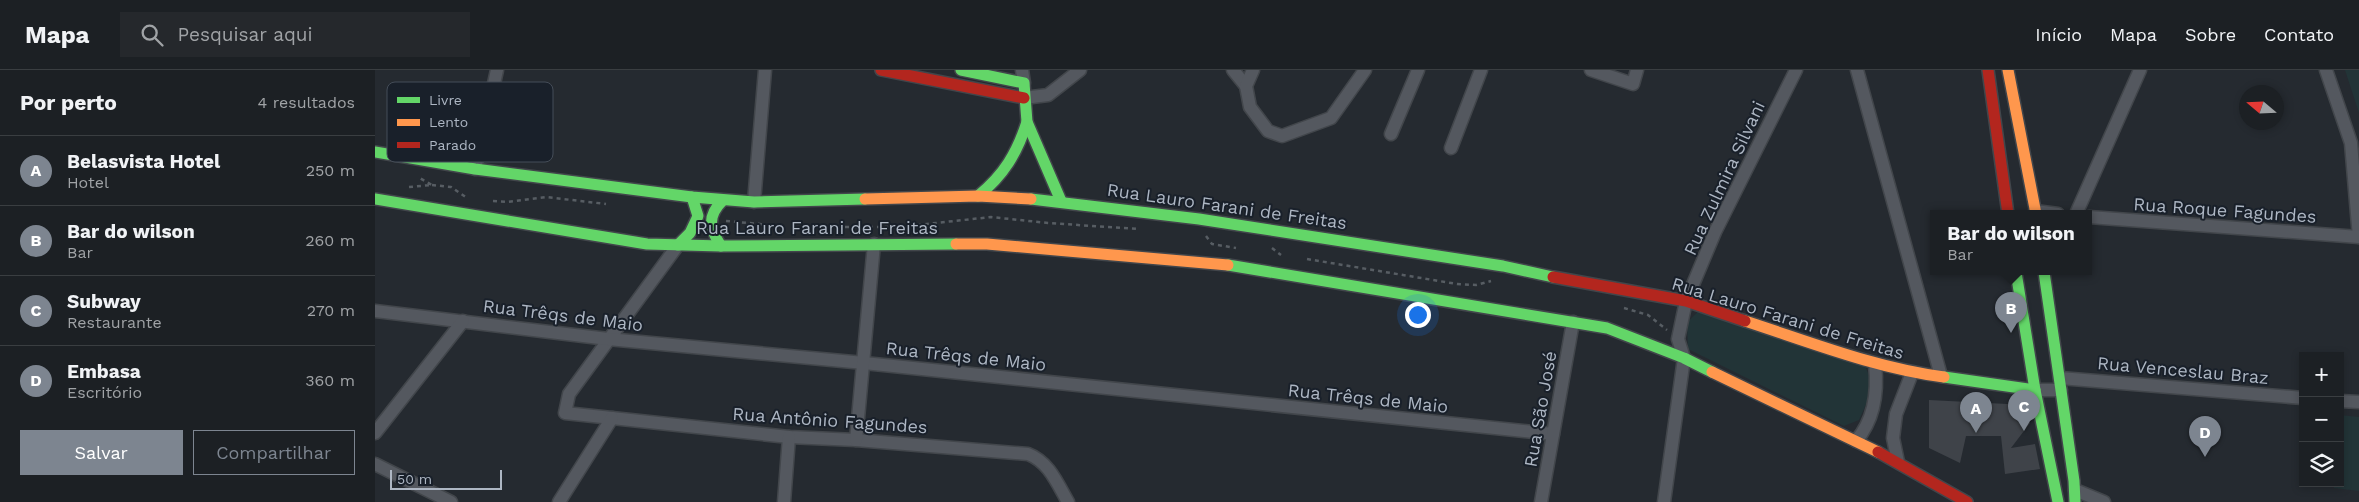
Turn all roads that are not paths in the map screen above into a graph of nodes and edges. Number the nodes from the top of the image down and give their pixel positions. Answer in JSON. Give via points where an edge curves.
{"nodes":[{"id":1,"x":765,"y":70,"type":"edge"},
{"id":2,"x":881,"y":70,"type":"edge"},
{"id":3,"x":961,"y":70,"type":"edge"},
{"id":4,"x":1023,"y":70,"type":"edge"},
{"id":5,"x":1080,"y":70,"type":"edge"},
{"id":6,"x":1233,"y":70,"type":"edge"},
{"id":7,"x":1253,"y":70,"type":"edge"},
{"id":8,"x":1365,"y":70,"type":"edge"},
{"id":9,"x":1418,"y":70,"type":"edge"},
{"id":10,"x":1481,"y":70,"type":"edge"},
{"id":11,"x":1591,"y":70,"type":"edge"},
{"id":12,"x":1637,"y":70,"type":"edge"},
{"id":13,"x":1796,"y":70,"type":"edge"},
{"id":14,"x":1857,"y":70,"type":"edge"},
{"id":15,"x":1988,"y":70,"type":"edge"},
{"id":16,"x":2008,"y":70,"type":"edge"},
{"id":17,"x":2140,"y":70,"type":"edge"},
{"id":18,"x":2326,"y":70,"type":"edge"},
{"id":19,"x":1024,"y":83,"type":"junction"},
{"id":20,"x":1246,"y":86,"type":"junction"},
{"id":21,"x":1024,"y":98,"type":"junction"},
{"id":22,"x":1027,"y":122,"type":"junction"},
{"id":23,"x":1391,"y":134,"type":"dead end"},
{"id":24,"x":2355,"y":143,"type":"edge"},
{"id":25,"x":1451,"y":148,"type":"dead end"},
{"id":26,"x":434,"y":162,"type":"edge"},
{"id":27,"x":477,"y":162,"type":"edge"},
{"id":28,"x":475,"y":169,"type":"junction"},
{"id":29,"x":977,"y":196,"type":"junction"},
{"id":30,"x":692,"y":197,"type":"junction"},
{"id":31,"x":375,"y":199,"type":"edge"},
{"id":32,"x":723,"y":200,"type":"junction"},
{"id":33,"x":1061,"y":201,"type":"junction"},
{"id":34,"x":754,"y":202,"type":"junction"},
{"id":35,"x":2006,"y":210,"type":"edge"},
{"id":36,"x":2034,"y":210,"type":"edge"},
{"id":37,"x":2078,"y":210,"type":"edge"},
{"id":38,"x":2092,"y":218,"type":"edge"},
{"id":39,"x":2359,"y":238,"type":"edge"},
{"id":40,"x":874,"y":244,"type":"junction"},
{"id":41,"x":678,"y":245,"type":"junction"},
{"id":42,"x":721,"y":246,"type":"junction"},
{"id":43,"x":2016,"y":275,"type":"edge"},
{"id":44,"x":2044,"y":275,"type":"edge"},
{"id":45,"x":1686,"y":301,"type":"junction"},
{"id":46,"x":375,"y":311,"type":"edge"},
{"id":47,"x":463,"y":321,"type":"junction"},
{"id":48,"x":1573,"y":322,"type":"junction"},
{"id":49,"x":607,"y":339,"type":"junction"},
{"id":50,"x":1684,"y":358,"type":"junction"},
{"id":51,"x":864,"y":363,"type":"junction"},
{"id":52,"x":1875,"y":364,"type":"junction"},
{"id":53,"x":1912,"y":373,"type":"junction"},
{"id":54,"x":1941,"y":376,"type":"junction"},
{"id":55,"x":2061,"y":384,"type":"junction"},
{"id":56,"x":2035,"y":390,"type":"junction"},
{"id":57,"x":2299,"y":398,"type":"edge"},
{"id":58,"x":2344,"y":401,"type":"edge"},
{"id":59,"x":2359,"y":402,"type":"edge"},
{"id":60,"x":612,"y":418,"type":"junction"},
{"id":61,"x":375,"y":433,"type":"edge"},
{"id":62,"x":1553,"y":434,"type":"junction"},
{"id":63,"x":789,"y":437,"type":"junction"},
{"id":64,"x":856,"y":440,"type":"junction"},
{"id":65,"x":1856,"y":442,"type":"junction"},
{"id":66,"x":1898,"y":462,"type":"junction"},
{"id":67,"x":375,"y":464,"type":"edge"},
{"id":68,"x":2075,"y":496,"type":"edge"},
{"id":69,"x":451,"y":502,"type":"edge"},
{"id":70,"x":559,"y":502,"type":"edge"},
{"id":71,"x":784,"y":502,"type":"edge"},
{"id":72,"x":1068,"y":502,"type":"edge"},
{"id":73,"x":1541,"y":502,"type":"edge"},
{"id":74,"x":1664,"y":502,"type":"edge"},
{"id":75,"x":1967,"y":502,"type":"edge"},
{"id":76,"x":2058,"y":502,"type":"edge"},
{"id":77,"x":2104,"y":502,"type":"edge"}],
"edges":[{"from":1,"to":34,"type":"street"},
{"from":2,"to":21,"type":"street"},
{"from":3,"to":19,"type":"street"},
{"from":4,"to":19,"type":"street"},
{"from":5,"to":21,"type":"street","via":[[1048,95]]},
{"from":6,"to":20,"type":"street"},
{"from":7,"to":20,"type":"street"},
{"from":8,"to":20,"type":"street","via":[[1331,118],[1282,136],[1268,131],[1250,107]]},
{"from":9,"to":23,"type":"street"},
{"from":10,"to":25,"type":"street"},
{"from":11,"to":12,"type":"street","via":[[1633,84]]},
{"from":13,"to":45,"type":"street","name":"Rua Zulmira Silvani","via":[[1715,232]]},
{"from":14,"to":54,"type":"street"},
{"from":15,"to":35,"type":"street"},
{"from":16,"to":36,"type":"street"},
{"from":17,"to":37,"type":"street"},
{"from":18,"to":24,"type":"street"},
{"from":19,"to":21,"type":"street"},
{"from":21,"to":22,"type":"street"},
{"from":22,"to":29,"type":"street","via":[[1016,156],[998,181]]},
{"from":22,"to":33,"type":"street"},
{"from":24,"to":39,"type":"street"},
{"from":26,"to":28,"type":"street","name":"Rua Lauro Farani de Freitas"},
{"from":27,"to":28,"type":"street"},
{"from":28,"to":30,"type":"street","name":"Rua Lauro Farani de Freitas"},
{"from":29,"to":33,"type":"street","name":"Rua Lauro Farani de Freitas"},
{"from":29,"to":34,"type":"street","name":"Rua Lauro Farani de Freitas"},
{"from":30,"to":32,"type":"street","name":"Rua Lauro Farani de Freitas"},
{"from":30,"to":41,"type":"street","via":[[698,216],[690,233]]},
{"from":31,"to":41,"type":"street","name":"Rua Lauro Farani de Freitas","via":[[647,244]]},
{"from":32,"to":34,"type":"street","name":"Rua Lauro Farani de Freitas"},
{"from":32,"to":42,"type":"street","via":[[710,218],[711,232]]},
{"from":33,"to":45,"type":"street","name":"Rua Lauro Farani de Freitas","via":[[1389,247]]},
{"from":38,"to":39,"type":"street","name":"Rua Roque Fagundes"},
{"from":40,"to":42,"type":"street","name":"Rua Lauro Farani de Freitas"},
{"from":40,"to":48,"type":"street","name":"Rua Lauro Farani de Freitas","via":[[987,244],[1249,267]]},
{"from":40,"to":51,"type":"street"},
{"from":41,"to":42,"type":"street","name":"Rua Lauro Farani de Freitas"},
{"from":41,"to":49,"type":"street"},
{"from":43,"to":56,"type":"street"},
{"from":44,"to":55,"type":"street"},
{"from":45,"to":50,"type":"street","name":"Rua Zulmira Silvani","via":[[1678,339]]},
{"from":45,"to":52,"type":"street","name":"Rua Lauro Farani de Freitas"},
{"from":46,"to":47,"type":"street","name":"Rua Trêqs de Maio"},
{"from":47,"to":49,"type":"street","name":"Rua Trêqs de Maio"},
{"from":47,"to":61,"type":"street"},
{"from":48,"to":50,"type":"street","name":"Rua Lauro Farani de Freitas","via":[[1607,328]]},
{"from":48,"to":62,"type":"street","name":"Rua São José"},
{"from":49,"to":51,"type":"street","name":"Rua Trêqs de Maio"},
{"from":49,"to":60,"type":"street","name":"Rua Antônio Fagundes","via":[[569,394],[565,413]]},
{"from":50,"to":65,"type":"street","name":"Rua Lauro Farani de Freitas"},
{"from":50,"to":74,"type":"street"},
{"from":51,"to":62,"type":"street","name":"Rua Trêqs de Maio"},
{"from":51,"to":64,"type":"street"},
{"from":52,"to":53,"type":"street","name":"Rua Lauro Farani de Freitas"},
{"from":52,"to":65,"type":"street","via":[[1874,405]]},
{"from":53,"to":54,"type":"street","name":"Rua Lauro Farani de Freitas"},
{"from":53,"to":66,"type":"street","via":[[1896,414],[1893,438]]},
{"from":54,"to":56,"type":"street","name":"Rua Lauro Farani de Freitas"},
{"from":55,"to":56,"type":"street","name":"Rua Lauro Farani de Freitas"},
{"from":55,"to":57,"type":"street","name":"Rua Venceslau Braz"},
{"from":55,"to":68,"type":"street"},
{"from":56,"to":76,"type":"street"},
{"from":58,"to":59,"type":"street"},
{"from":60,"to":63,"type":"street","name":"Rua Antônio Fagundes"},
{"from":60,"to":70,"type":"street"},
{"from":62,"to":73,"type":"street","name":"Rua São José"},
{"from":63,"to":64,"type":"street","name":"Rua Antônio Fagundes"},
{"from":63,"to":71,"type":"street"},
{"from":64,"to":72,"type":"street","name":"Rua Antônio Fagundes","via":[[1028,454],[1045,464]]},
{"from":65,"to":66,"type":"street","name":"Rua Lauro Farani de Freitas"},
{"from":66,"to":75,"type":"street","name":"Rua Lauro Farani de Freitas"},
{"from":67,"to":69,"type":"street"},
{"from":68,"to":77,"type":"street"}]}
